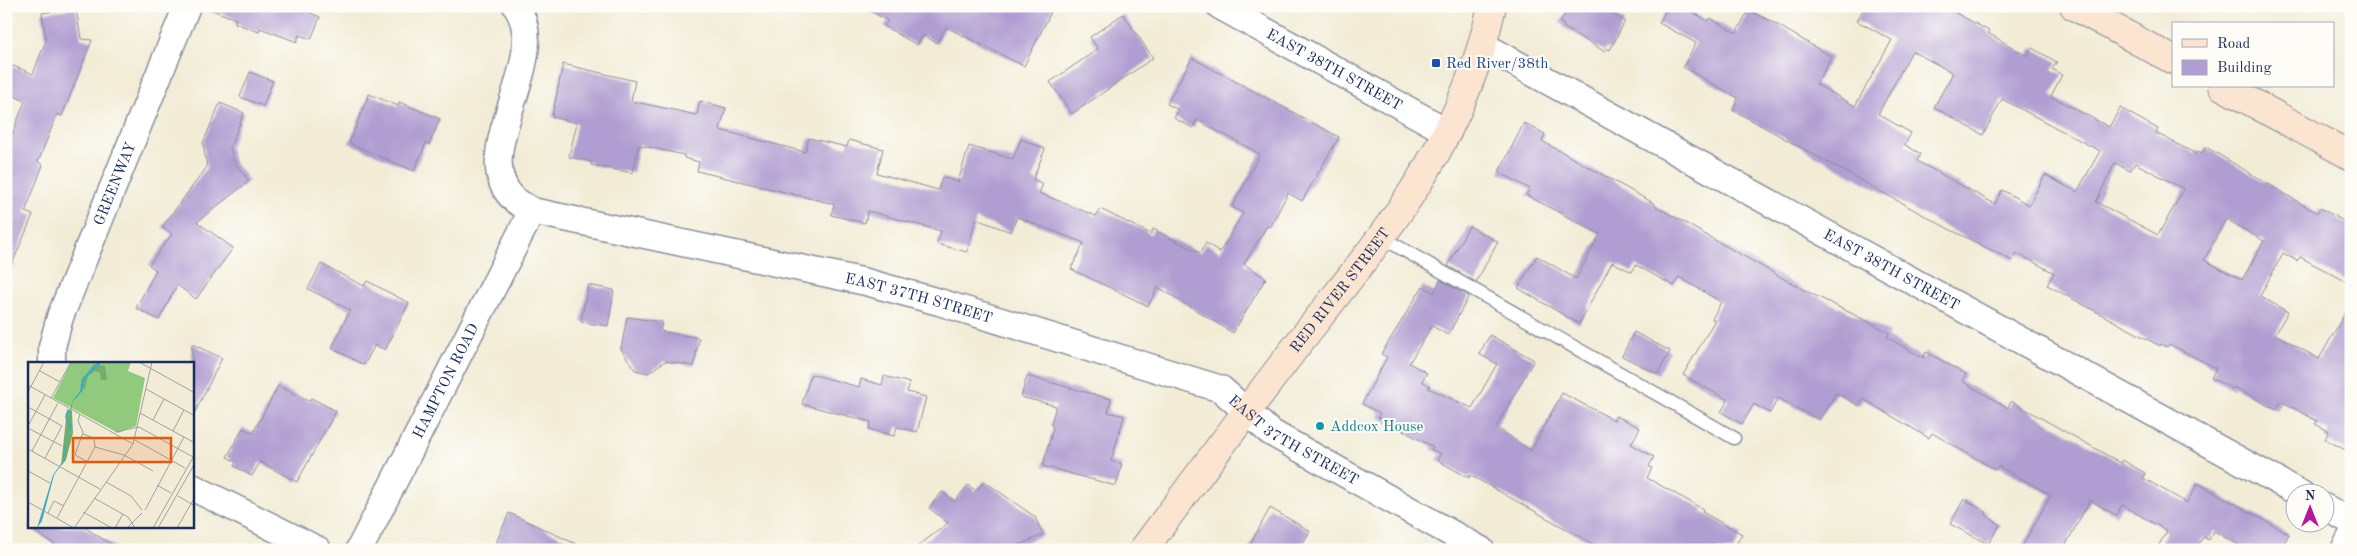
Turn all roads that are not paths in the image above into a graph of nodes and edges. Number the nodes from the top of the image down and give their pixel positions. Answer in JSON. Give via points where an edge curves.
{"nodes":[{"id":1,"x":187,"y":6,"type":"edge"},
{"id":2,"x":516,"y":6,"type":"edge"},
{"id":3,"x":1220,"y":6,"type":"edge"},
{"id":4,"x":1492,"y":6,"type":"edge"},
{"id":5,"x":2074,"y":6,"type":"edge"},
{"id":6,"x":1484,"y":46,"type":"junction"},
{"id":7,"x":2172,"y":59,"type":"edge"},
{"id":8,"x":2226,"y":88,"type":"edge"},
{"id":9,"x":1448,"y":132,"type":"junction"},
{"id":10,"x":2351,"y":156,"type":"edge"},
{"id":11,"x":532,"y":211,"type":"junction"},
{"id":12,"x":1382,"y":237,"type":"junction"},
{"id":13,"x":52,"y":362,"type":"edge"},
{"id":14,"x":1247,"y":411,"type":"junction"},
{"id":15,"x":1734,"y":438,"type":"dead end"},
{"id":16,"x":2284,"y":485,"type":"edge"},
{"id":17,"x":194,"y":488,"type":"edge"},
{"id":18,"x":2334,"y":512,"type":"edge"},
{"id":19,"x":2351,"y":521,"type":"edge"},
{"id":20,"x":2351,"y":538,"type":"edge"},
{"id":21,"x":318,"y":550,"type":"edge"},
{"id":22,"x":359,"y":550,"type":"edge"},
{"id":23,"x":1143,"y":550,"type":"edge"},
{"id":24,"x":1481,"y":550,"type":"edge"},
{"id":25,"x":2344,"y":550,"type":"edge"}],
"edges":[{"from":1,"to":13,"type":"street","name":"GREENWAY","via":[[60,317],[52,347]]},
{"from":2,"to":11,"type":"street","name":"EAST 37TH STREET","via":[[527,34],[527,51],[500,147],[499,168],[514,200]]},
{"from":3,"to":9,"type":"street","name":"EAST 38TH STREET"},
{"from":4,"to":6,"type":"main road","name":"RED RIVER STREET"},
{"from":5,"to":7,"type":"main road"},
{"from":6,"to":9,"type":"main road","name":"RED RIVER STREET"},
{"from":6,"to":16,"type":"street","name":"EAST 38TH STREET"},
{"from":8,"to":10,"type":"main road"},
{"from":9,"to":12,"type":"main road","name":"RED RIVER STREET","via":[[1428,170]]},
{"from":11,"to":14,"type":"street","name":"EAST 37TH STREET","via":[[866,282],[939,302],[1221,390]]},
{"from":11,"to":22,"type":"street","name":"HAMPTON ROAD"},
{"from":12,"to":14,"type":"main road","name":"RED RIVER STREET"},
{"from":12,"to":15,"type":"lane"},
{"from":14,"to":23,"type":"main road","name":"RED RIVER STREET"},
{"from":14,"to":24,"type":"street","name":"EAST 37TH STREET","via":[[1270,432]]},
{"from":17,"to":21,"type":"street"},
{"from":18,"to":19,"type":"street"},
{"from":20,"to":25,"type":"street"}]}
